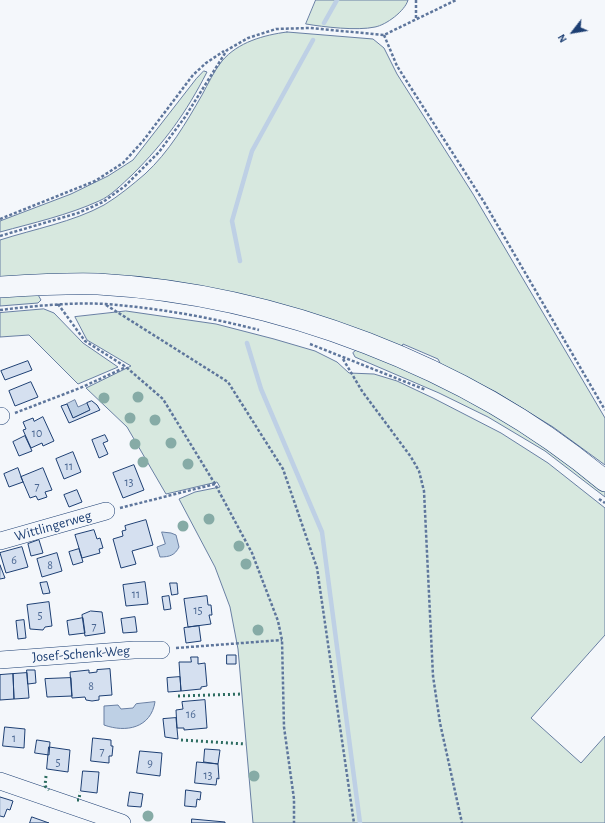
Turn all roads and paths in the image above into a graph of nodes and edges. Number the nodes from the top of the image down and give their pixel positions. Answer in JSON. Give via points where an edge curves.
{"nodes":[{"id":1,"x":416,"y":0,"type":"edge"},
{"id":2,"x":456,"y":0,"type":"edge"},
{"id":3,"x":416,"y":19,"type":"junction"},
{"id":4,"x":384,"y":35,"type":"junction"},
{"id":5,"x":227,"y":50,"type":"junction"},
{"id":6,"x":0,"y":219,"type":"edge"},
{"id":7,"x":0,"y":236,"type":"edge"},
{"id":8,"x":0,"y":287,"type":"edge"},
{"id":9,"x":58,"y":304,"type":"junction"},
{"id":10,"x":106,"y":304,"type":"junction"},
{"id":11,"x":0,"y":310,"type":"edge"},
{"id":12,"x":262,"y":330,"type":"dead end"},
{"id":13,"x":307,"y":342,"type":"dead end"},
{"id":14,"x":343,"y":358,"type":"junction"},
{"id":15,"x":126,"y":367,"type":"junction"},
{"id":16,"x":432,"y":392,"type":"dead end"},
{"id":17,"x":605,"y":410,"type":"edge"},
{"id":18,"x":0,"y":416,"type":"edge"},
{"id":19,"x":215,"y":484,"type":"junction"},
{"id":20,"x":599,"y":487,"type":"edge"},
{"id":21,"x":605,"y":504,"type":"edge"},
{"id":22,"x":106,"y":511,"type":"joint"},
{"id":23,"x":0,"y":541,"type":"edge"},
{"id":24,"x":282,"y":640,"type":"junction"},
{"id":25,"x":161,"y":650,"type":"joint"},
{"id":26,"x":0,"y":660,"type":"edge"},
{"id":27,"x":0,"y":781,"type":"edge"},
{"id":28,"x":122,"y":823,"type":"edge"},
{"id":29,"x":294,"y":823,"type":"edge"},
{"id":30,"x":354,"y":823,"type":"edge"},
{"id":31,"x":462,"y":823,"type":"edge"}],
"edges":[{"from":1,"to":3,"type":"path"},
{"from":2,"to":3,"type":"path"},
{"from":3,"to":4,"type":"path"},
{"from":4,"to":5,"type":"path","via":[[310,28],[276,29],[248,38]]},
{"from":4,"to":17,"type":"path","via":[[397,66],[484,202]]},
{"from":5,"to":6,"type":"path","via":[[193,75],[123,163],[95,181]]},
{"from":5,"to":7,"type":"path","via":[[185,117],[159,152],[125,186],[103,202],[78,213]]},
{"from":8,"to":20,"type":"main road","via":[[98,284],[160,290],[258,308],[348,337],[462,385],[530,426]]},
{"from":9,"to":10,"type":"path"},
{"from":9,"to":11,"type":"path"},
{"from":9,"to":15,"type":"path","via":[[85,341]]},
{"from":10,"to":12,"type":"path","via":[[196,316]]},
{"from":10,"to":30,"type":"path","via":[[228,382],[283,469],[317,568]]},
{"from":13,"to":14,"type":"path"},
{"from":14,"to":16,"type":"path"},
{"from":14,"to":31,"type":"path","via":[[362,391],[419,471],[424,491],[433,676],[440,723]]},
{"from":15,"to":18,"type":"path","via":[[65,394],[13,414]]},
{"from":15,"to":19,"type":"path","via":[[163,399]]},
{"from":19,"to":22,"type":"path"},
{"from":19,"to":24,"type":"path","via":[[252,553],[278,621]]},
{"from":20,"to":21,"type":"path"},
{"from":22,"to":23,"type":"street","name":"Wittlingerweg"},
{"from":24,"to":25,"type":"path"},
{"from":24,"to":29,"type":"path","via":[[284,727],[294,800]]},
{"from":25,"to":26,"type":"street","name":"Josef-Schenk-Weg"},
{"from":27,"to":28,"type":"street"}]}
